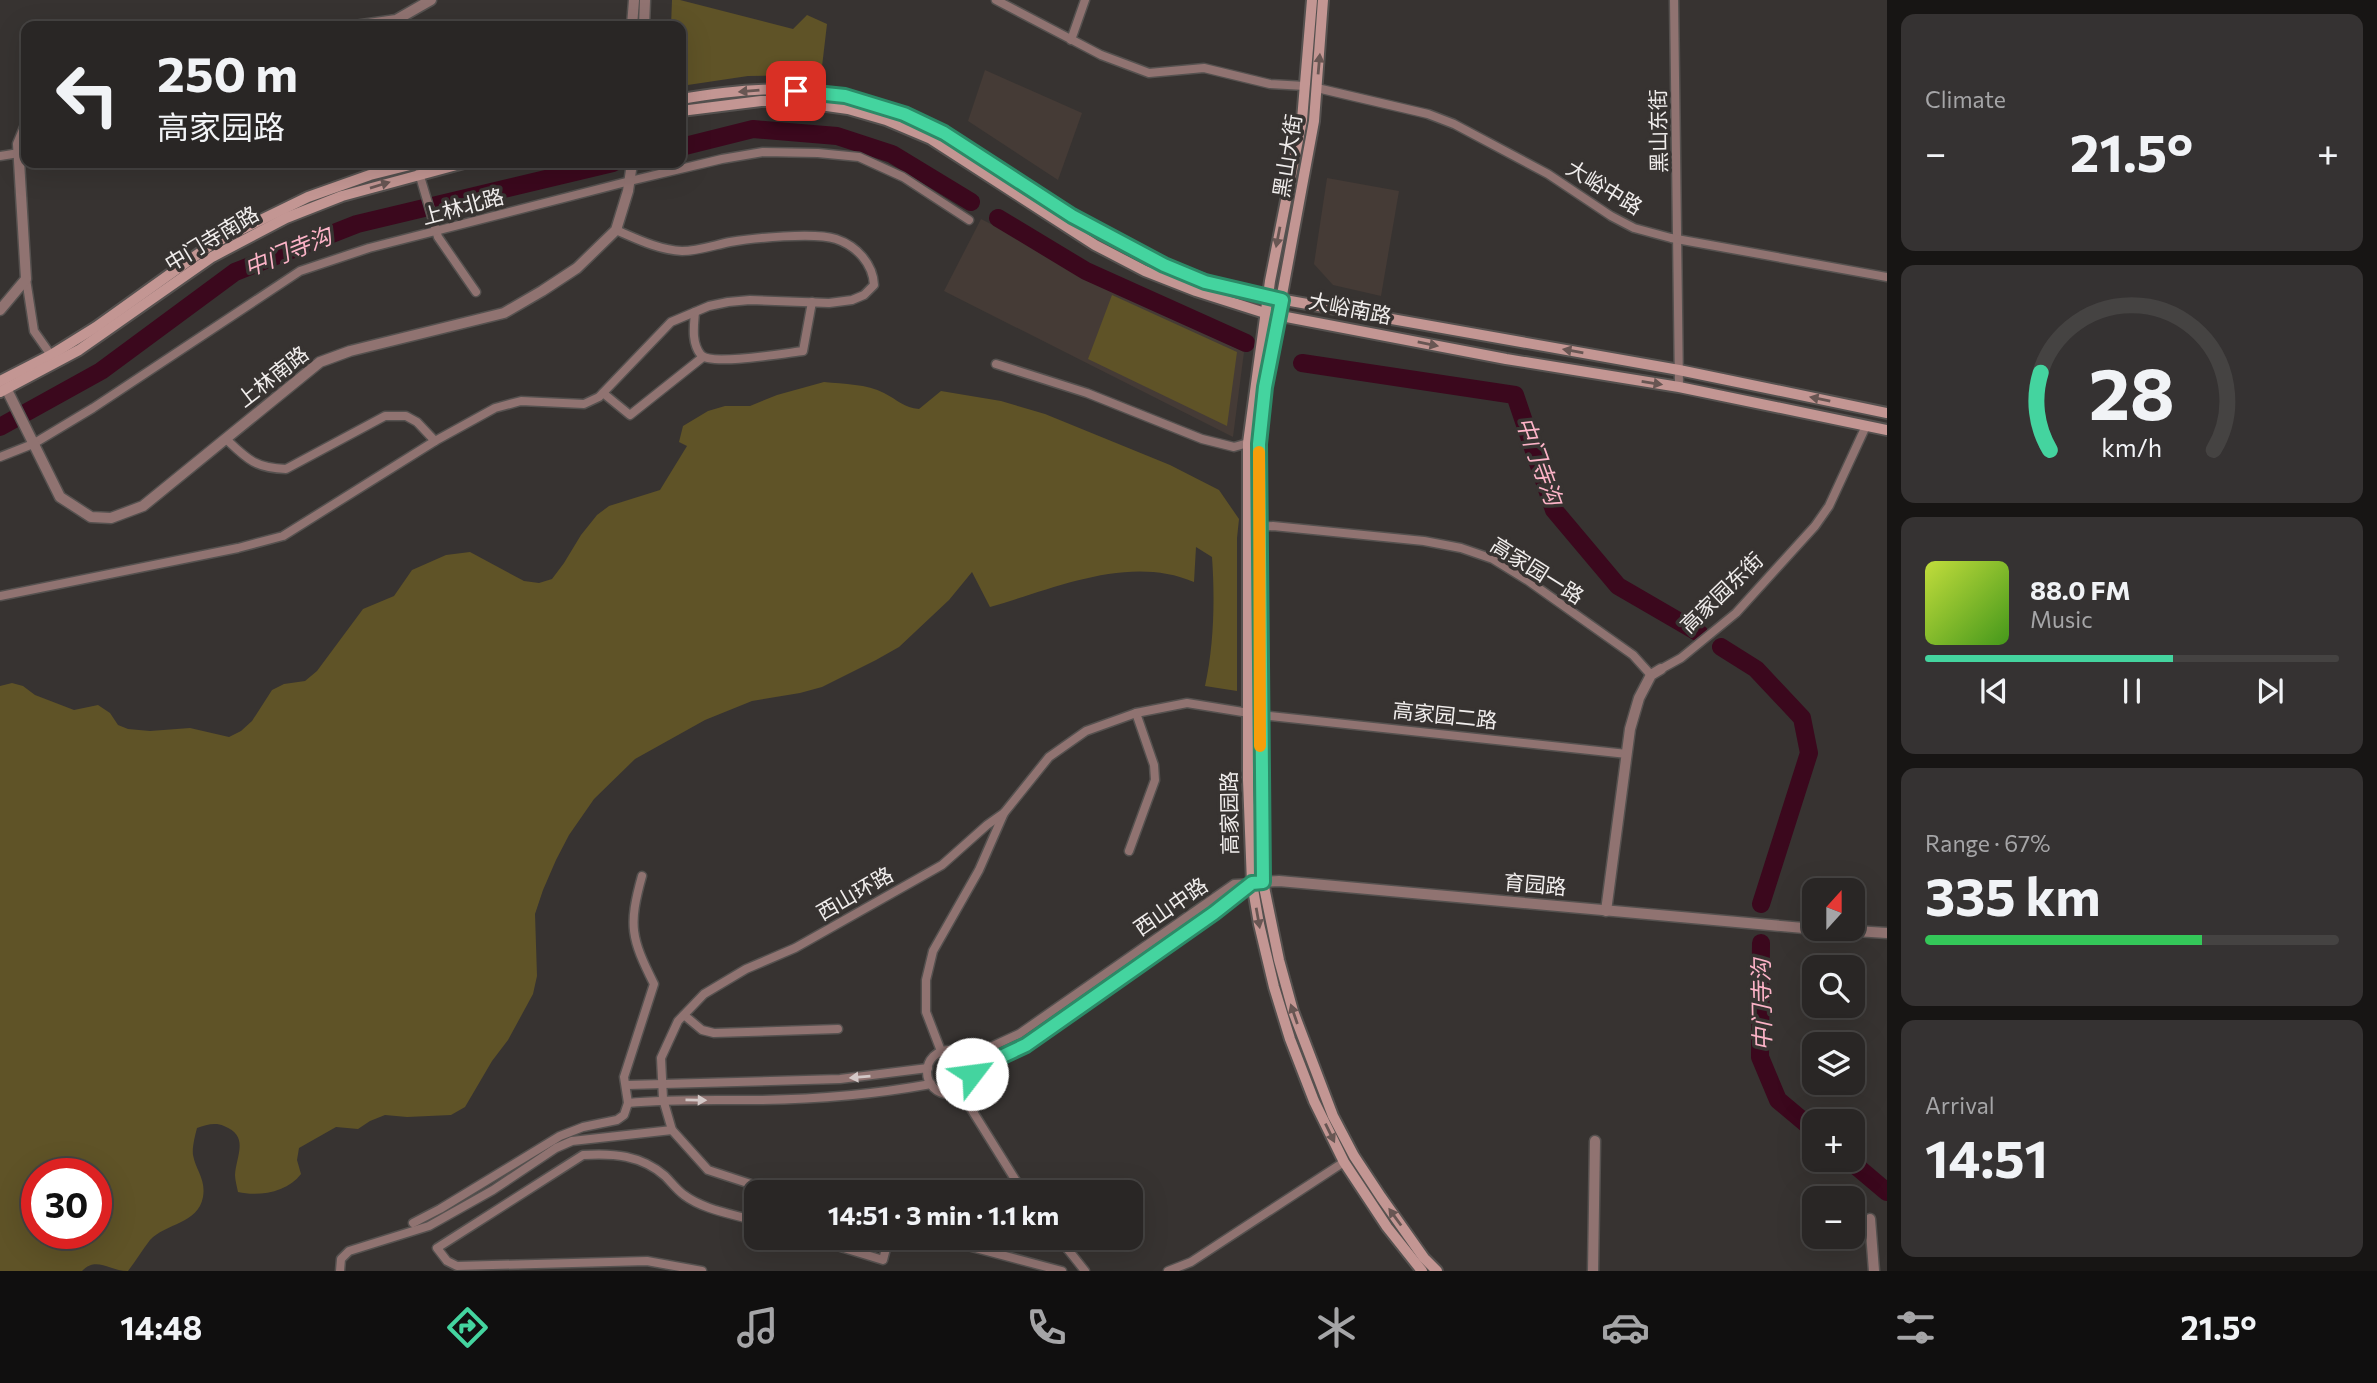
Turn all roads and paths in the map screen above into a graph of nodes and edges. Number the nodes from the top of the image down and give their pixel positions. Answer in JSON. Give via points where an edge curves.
{"nodes":[{"id":1,"x":634,"y":0,"type":"edge"},
{"id":2,"x":645,"y":0,"type":"edge"},
{"id":3,"x":996,"y":0,"type":"edge"},
{"id":4,"x":1085,"y":0,"type":"edge"},
{"id":5,"x":1312,"y":0,"type":"edge"},
{"id":6,"x":1323,"y":0,"type":"edge"},
{"id":7,"x":1674,"y":0,"type":"edge"},
{"id":8,"x":427,"y":2,"type":"edge"},
{"id":9,"x":400,"y":21,"type":"edge"},
{"id":10,"x":632,"y":21,"type":"edge"},
{"id":11,"x":644,"y":21,"type":"edge"},
{"id":12,"x":1071,"y":40,"type":"junction"},
{"id":13,"x":1311,"y":87,"type":"junction"},
{"id":14,"x":686,"y":98,"type":"edge"},
{"id":15,"x":686,"y":110,"type":"edge"},
{"id":16,"x":21,"y":137,"type":"edge"},
{"id":17,"x":19,"y":153,"type":"junction"},
{"id":18,"x":0,"y":156,"type":"edge"},
{"id":19,"x":416,"y":168,"type":"edge"},
{"id":20,"x":419,"y":168,"type":"edge"},
{"id":21,"x":632,"y":168,"type":"edge"},
{"id":22,"x":684,"y":168,"type":"edge"},
{"id":23,"x":686,"y":168,"type":"edge"},
{"id":24,"x":630,"y":181,"type":"junction"},
{"id":25,"x":969,"y":220,"type":"dead end"},
{"id":26,"x":616,"y":230,"type":"junction"},
{"id":27,"x":437,"y":232,"type":"junction"},
{"id":28,"x":1679,"y":240,"type":"junction"},
{"id":29,"x":1887,"y":277,"type":"edge"},
{"id":30,"x":26,"y":279,"type":"junction"},
{"id":31,"x":476,"y":292,"type":"dead end"},
{"id":32,"x":1268,"y":297,"type":"junction"},
{"id":33,"x":1282,"y":300,"type":"junction"},
{"id":34,"x":812,"y":302,"type":"junction"},
{"id":35,"x":0,"y":310,"type":"edge"},
{"id":36,"x":695,"y":312,"type":"junction"},
{"id":37,"x":1265,"y":313,"type":"junction"},
{"id":38,"x":1278,"y":316,"type":"junction"},
{"id":39,"x":703,"y":357,"type":"junction"},
{"id":40,"x":54,"y":359,"type":"junction"},
{"id":41,"x":996,"y":364,"type":"dead end"},
{"id":42,"x":1679,"y":370,"type":"junction"},
{"id":43,"x":2,"y":386,"type":"edge"},
{"id":44,"x":1679,"y":387,"type":"junction"},
{"id":45,"x":603,"y":393,"type":"junction"},
{"id":46,"x":1887,"y":413,"type":"edge"},
{"id":47,"x":1866,"y":426,"type":"junction"},
{"id":48,"x":1887,"y":430,"type":"edge"},
{"id":49,"x":226,"y":439,"type":"junction"},
{"id":50,"x":435,"y":441,"type":"junction"},
{"id":51,"x":33,"y":443,"type":"junction"},
{"id":52,"x":1248,"y":443,"type":"junction"},
{"id":53,"x":0,"y":457,"type":"edge"},
{"id":54,"x":1259,"y":527,"type":"junction"},
{"id":55,"x":0,"y":596,"type":"edge"},
{"id":56,"x":1661,"y":669,"type":"joint"},
{"id":57,"x":1651,"y":675,"type":"junction"},
{"id":58,"x":1136,"y":713,"type":"junction"},
{"id":59,"x":1254,"y":714,"type":"junction"},
{"id":60,"x":1627,"y":754,"type":"junction"},
{"id":61,"x":1004,"y":813,"type":"junction"},
{"id":62,"x":1129,"y":852,"type":"dead end"},
{"id":63,"x":642,"y":876,"type":"dead end"},
{"id":64,"x":1257,"y":882,"type":"junction"},
{"id":65,"x":1606,"y":911,"type":"junction"},
{"id":66,"x":1802,"y":928,"type":"edge"},
{"id":67,"x":1866,"y":932,"type":"edge"},
{"id":68,"x":1887,"y":933,"type":"edge"},
{"id":69,"x":684,"y":1015,"type":"junction"},
{"id":70,"x":838,"y":1029,"type":"dead end"},
{"id":71,"x":942,"y":1051,"type":"junction"},
{"id":72,"x":967,"y":1058,"type":"junction"},
{"id":73,"x":928,"y":1068,"type":"junction"},
{"id":74,"x":971,"y":1071,"type":"junction"},
{"id":75,"x":662,"y":1083,"type":"junction"},
{"id":76,"x":931,"y":1084,"type":"junction"},
{"id":77,"x":627,"y":1085,"type":"junction"},
{"id":78,"x":960,"y":1091,"type":"junction"},
{"id":79,"x":663,"y":1099,"type":"junction"},
{"id":80,"x":628,"y":1103,"type":"junction"},
{"id":81,"x":673,"y":1130,"type":"junction"},
{"id":82,"x":1595,"y":1141,"type":"dead end"},
{"id":83,"x":1345,"y":1162,"type":"junction"},
{"id":84,"x":1016,"y":1180,"type":"edge"},
{"id":85,"x":744,"y":1182,"type":"edge"},
{"id":86,"x":744,"y":1218,"type":"edge"},
{"id":87,"x":1870,"y":1219,"type":"dead end"},
{"id":88,"x":413,"y":1223,"type":"dead end"},
{"id":89,"x":850,"y":1250,"type":"edge"},
{"id":90,"x":886,"y":1250,"type":"edge"},
{"id":91,"x":979,"y":1250,"type":"edge"},
{"id":92,"x":1068,"y":1250,"type":"edge"},
{"id":93,"x":1041,"y":1268,"type":"edge"},
{"id":94,"x":340,"y":1271,"type":"edge"},
{"id":95,"x":702,"y":1271,"type":"edge"},
{"id":96,"x":1062,"y":1271,"type":"edge"},
{"id":97,"x":1085,"y":1271,"type":"edge"},
{"id":98,"x":1168,"y":1271,"type":"edge"},
{"id":99,"x":1422,"y":1271,"type":"edge"},
{"id":100,"x":1437,"y":1271,"type":"edge"},
{"id":101,"x":1593,"y":1271,"type":"edge"},
{"id":102,"x":1874,"y":1271,"type":"edge"}],
"edges":[{"from":1,"to":10,"type":"street"},
{"from":2,"to":11,"type":"street"},
{"from":3,"to":12,"type":"street","name":"大峪中路"},
{"from":4,"to":12,"type":"street"},
{"from":5,"to":13,"type":"main road","name":"黑山大街"},
{"from":13,"to":6,"type":"main road","name":"黑山大街","one_way":true},
{"from":7,"to":28,"type":"street","name":"黑山东街"},
{"from":8,"to":9,"type":"street"},
{"from":12,"to":13,"type":"street","name":"大峪中路","via":[[1149,73],[1204,68],[1270,84]]},
{"from":13,"to":28,"type":"street","name":"大峪中路","via":[[1454,124],[1548,174],[1634,228]]},
{"from":13,"to":32,"type":"main road","name":"黑山大街","one_way":true},
{"from":13,"to":33,"type":"main road","name":"黑山大街","via":[[1305,175]]},
{"from":32,"to":14,"type":"main road","name":"大峪南路","one_way":true,"via":[[1205,282],[1154,260],[1072,216],[944,133],[904,114],[845,96],[774,89]]},
{"from":15,"to":37,"type":"main road","name":"大峪南路","via":[[791,101],[886,120],[931,139],[1095,245],[1145,271]]},
{"from":16,"to":17,"type":"street"},
{"from":17,"to":18,"type":"street"},
{"from":17,"to":30,"type":"street"},
{"from":19,"to":40,"type":"main road","name":"中门寺南路","via":[[310,208],[242,241],[131,315]]},
{"from":20,"to":27,"type":"street"},
{"from":21,"to":24,"type":"street","name":"上林南路"},
{"from":22,"to":24,"type":"street","name":"上林北路"},
{"from":23,"to":25,"type":"street","name":"上林北路","via":[[763,152],[859,157],[903,177]]},
{"from":24,"to":26,"type":"street","name":"上林南路"},
{"from":24,"to":27,"type":"street","name":"上林北路"},
{"from":26,"to":34,"type":"street","via":[[662,248],[684,251],[768,237],[834,238],[869,263],[874,285],[864,295]]},
{"from":26,"to":49,"type":"street","name":"上林南路","via":[[577,268],[504,313],[320,362]]},
{"from":27,"to":31,"type":"street"},
{"from":27,"to":51,"type":"street","name":"上林北路","via":[[300,271]]},
{"from":28,"to":29,"type":"street","name":"大峪中路"},
{"from":28,"to":42,"type":"street","name":"黑山东街"},
{"from":30,"to":35,"type":"street"},
{"from":30,"to":40,"type":"street","via":[[34,331]]},
{"from":32,"to":33,"type":"main road","name":"大峪南路"},
{"from":32,"to":37,"type":"main road","name":"黑山大街"},
{"from":33,"to":38,"type":"main road","name":"黑山大街"},
{"from":42,"to":33,"type":"main road","name":"大峪南路","one_way":true},
{"from":34,"to":36,"type":"street","via":[[750,300]]},
{"from":34,"to":39,"type":"street","via":[[803,351],[722,360]]},
{"from":36,"to":39,"type":"street","via":[[694,338]]},
{"from":36,"to":45,"type":"street","via":[[671,322]]},
{"from":37,"to":38,"type":"main road","name":"大峪南路"},
{"from":37,"to":52,"type":"main road","name":"高家园路"},
{"from":38,"to":44,"type":"main road","name":"大峪南路","one_way":true},
{"from":38,"to":54,"type":"main road","name":"高家园路","via":[[1259,444]]},
{"from":39,"to":45,"type":"street","via":[[630,415]]},
{"from":40,"to":43,"type":"main road","name":"中门寺南路"},
{"from":41,"to":52,"type":"street","via":[[1087,393],[1202,439],[1234,447]]},
{"from":42,"to":44,"type":"street","name":"黑山东街"},
{"from":46,"to":42,"type":"main road","name":"大峪南路","one_way":true},
{"from":43,"to":51,"type":"street","name":"上林南路"},
{"from":44,"to":47,"type":"main road","name":"大峪南路"},
{"from":45,"to":50,"type":"street","via":[[584,404],[508,404]]},
{"from":47,"to":48,"type":"main road","name":"大峪南路"},
{"from":47,"to":56,"type":"street","name":"高家园东街","via":[[1815,526],[1736,613],[1681,659]]},
{"from":49,"to":50,"type":"street","via":[[250,462],[269,469],[286,469],[385,416],[406,416]]},
{"from":49,"to":51,"type":"street","name":"上林南路","via":[[143,506],[111,518],[91,517],[60,497]]},
{"from":50,"to":55,"type":"street","via":[[283,536]]},
{"from":51,"to":53,"type":"street","name":"上林北路"},
{"from":52,"to":59,"type":"main road","name":"高家园路"},
{"from":54,"to":57,"type":"street","name":"高家园一路","via":[[1424,541],[1493,559],[1633,656]]},
{"from":54,"to":59,"type":"main road","name":"高家园路"},
{"from":56,"to":57,"type":"street","name":"高家园东街"},
{"from":57,"to":60,"type":"street","via":[[1639,698]]},
{"from":58,"to":59,"type":"street","name":"西山环路","via":[[1187,703]]},
{"from":58,"to":61,"type":"street","name":"西山环路","via":[[1086,731],[1049,757]]},
{"from":58,"to":62,"type":"street","via":[[1155,780]]},
{"from":59,"to":60,"type":"street","name":"高家园二路"},
{"from":59,"to":64,"type":"main road","name":"高家园路","via":[[1248,780]]},
{"from":60,"to":65,"type":"street"},
{"from":61,"to":69,"type":"street","name":"西山环路","via":[[942,865],[795,948],[746,969],[704,994]]},
{"from":61,"to":71,"type":"street","via":[[979,870],[933,951],[926,980],[926,1012]]},
{"from":63,"to":77,"type":"street","via":[[632,924],[639,955],[654,984],[624,1077]]},
{"from":64,"to":65,"type":"street","name":"育园路"},
{"from":64,"to":72,"type":"street","name":"西山中路","via":[[1234,884],[1019,1034]]},
{"from":64,"to":74,"type":"street","name":"西山中路","via":[[1026,1045]]},
{"from":64,"to":83,"type":"main road","name":"高家园路","one_way":true,"via":[[1274,987],[1290,1040]]},
{"from":100,"to":64,"type":"main road","name":"高家园路","one_way":true,"via":[[1381,1197],[1333,1116],[1293,1011]]},
{"from":65,"to":66,"type":"street","name":"育园路"},
{"from":67,"to":68,"type":"street"},
{"from":69,"to":70,"type":"street","via":[[702,1030],[714,1033]]},
{"from":69,"to":75,"type":"street","name":"西山环路","via":[[661,1058]]},
{"from":71,"to":72,"type":"street","via":[[954,1050]]},
{"from":71,"to":73,"type":"street"},
{"from":72,"to":74,"type":"street"},
{"from":73,"to":75,"type":"street","one_way":true,"via":[[840,1079]]},
{"from":73,"to":76,"type":"street"},
{"from":74,"to":78,"type":"street","via":[[970,1081]]},
{"from":75,"to":77,"type":"street"},
{"from":75,"to":79,"type":"street","name":"西山环路"},
{"from":76,"to":78,"type":"street","via":[[947,1094]]},
{"from":79,"to":76,"type":"street","one_way":true,"via":[[846,1096]]},
{"from":77,"to":80,"type":"street"},
{"from":78,"to":84,"type":"street"},
{"from":79,"to":80,"type":"street"},
{"from":79,"to":81,"type":"street","name":"西山环路"},
{"from":80,"to":88,"type":"street","via":[[617,1120],[560,1136]]},
{"from":81,"to":85,"type":"street","name":"西山环路","via":[[708,1170]]},
{"from":81,"to":94,"type":"street","via":[[572,1141],[429,1226],[349,1251],[341,1259]]},
{"from":82,"to":101,"type":"street"},
{"from":83,"to":98,"type":"street","via":[[1191,1262]]},
{"from":83,"to":99,"type":"main road","name":"高家园路"},
{"from":86,"to":95,"type":"street","via":[[684,1195],[645,1162],[616,1154],[583,1155],[438,1248],[457,1266],[647,1261]]},
{"from":87,"to":102,"type":"street"},
{"from":89,"to":90,"type":"street","via":[[883,1260]]},
{"from":91,"to":93,"type":"street"},
{"from":92,"to":97,"type":"street"},
{"from":93,"to":96,"type":"street"}]}
